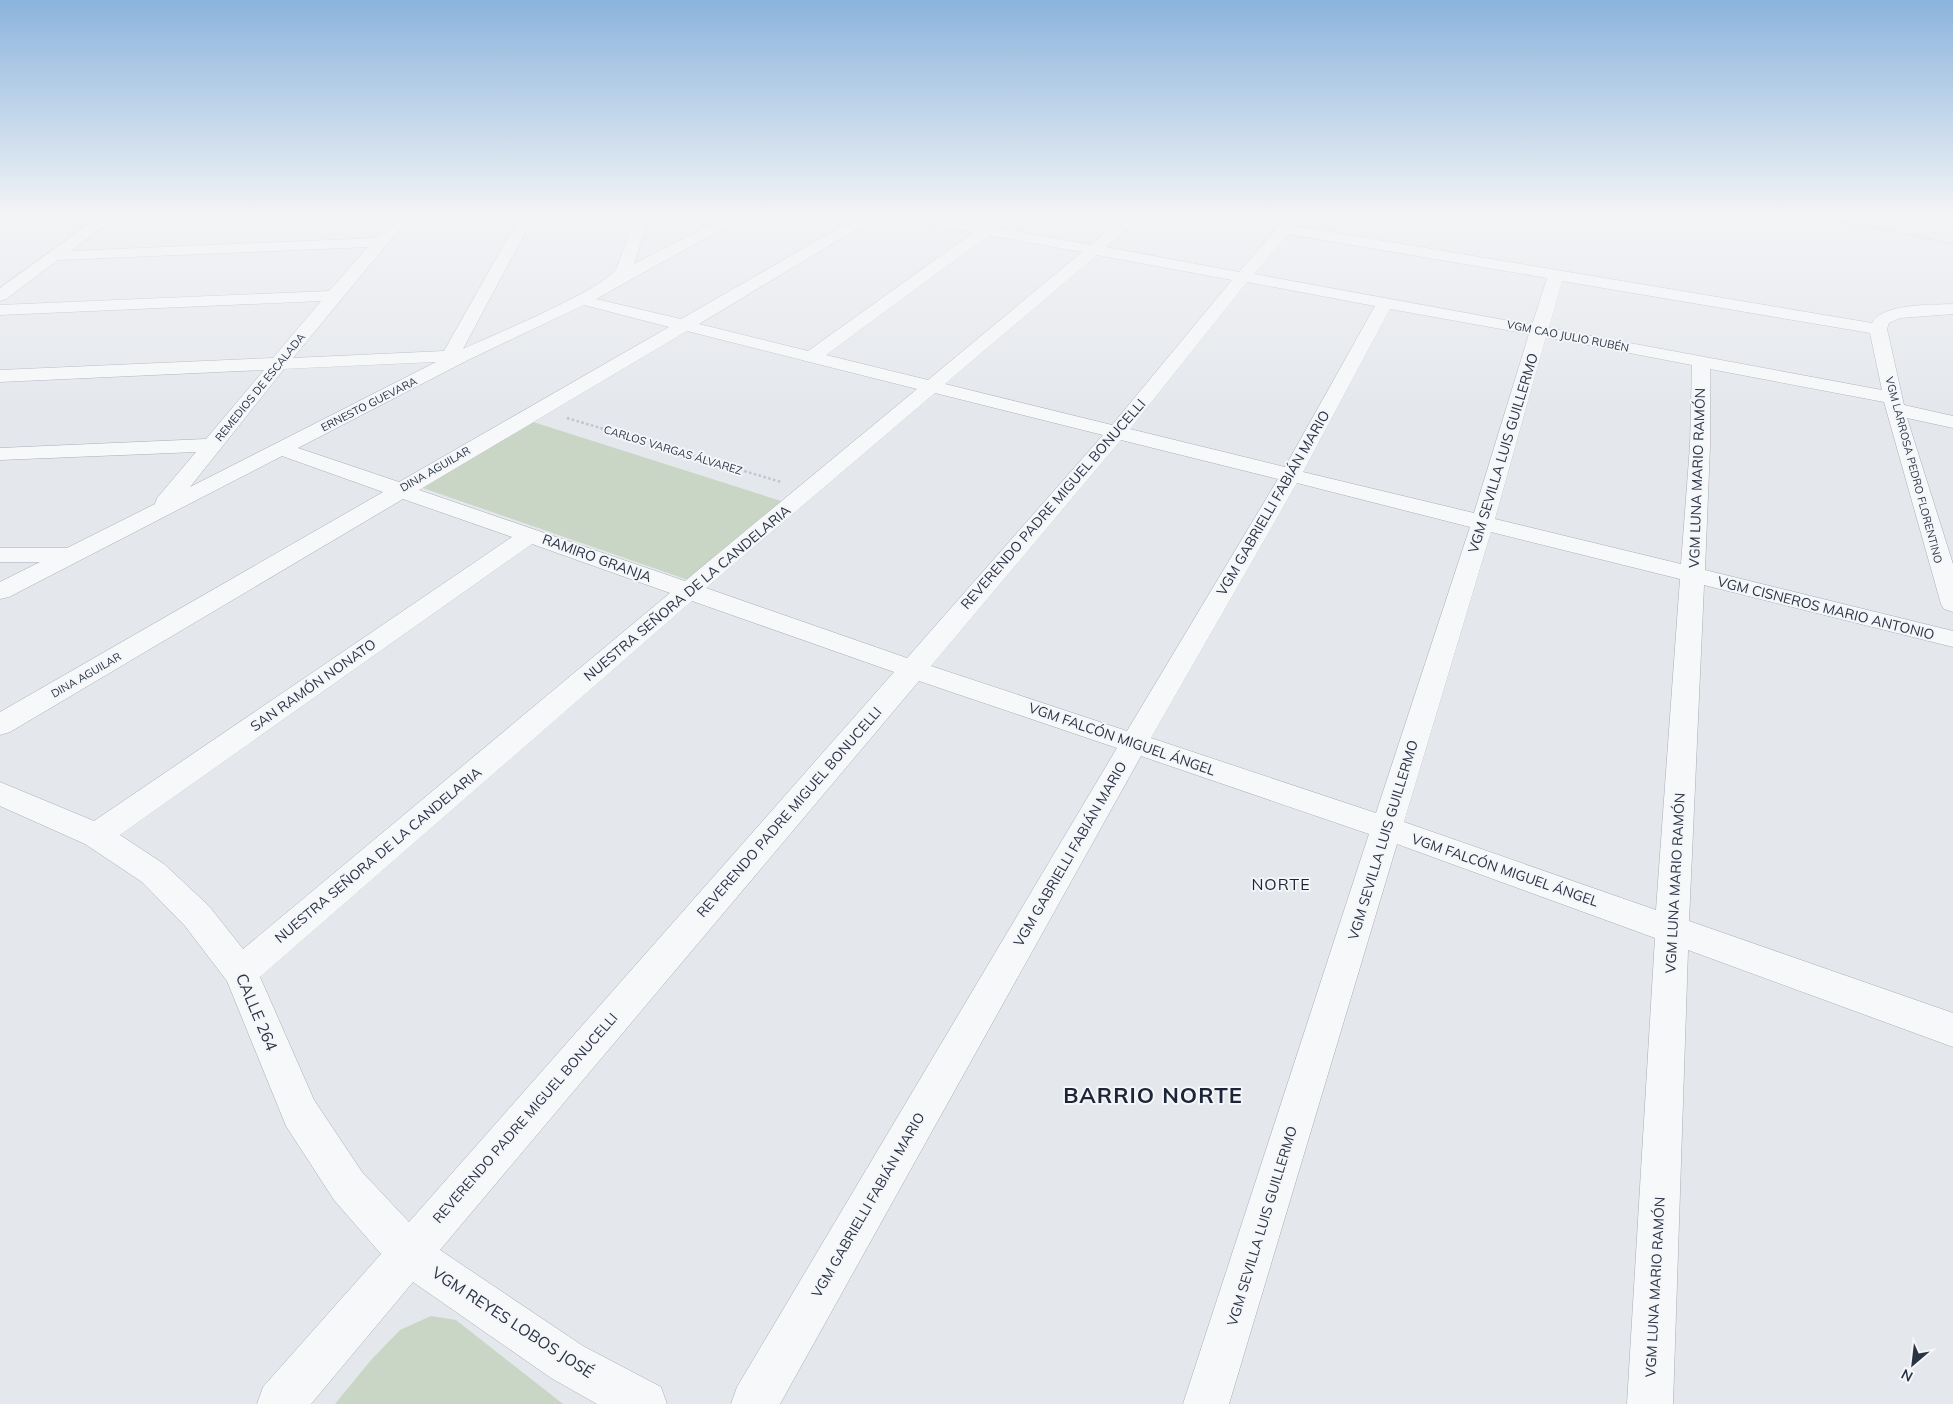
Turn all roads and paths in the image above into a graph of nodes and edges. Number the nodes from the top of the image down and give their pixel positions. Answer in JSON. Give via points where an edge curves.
{"nodes":[{"id":1,"x":20,"y":282,"type":"edge"},
{"id":2,"x":347,"y":282,"type":"edge"},
{"id":3,"x":494,"y":282,"type":"edge"},
{"id":4,"x":613,"y":282,"type":"edge"},
{"id":5,"x":758,"y":282,"type":"edge"},
{"id":6,"x":916,"y":282,"type":"edge"},
{"id":7,"x":1056,"y":282,"type":"edge"},
{"id":8,"x":1239,"y":282,"type":"edge"},
{"id":9,"x":1269,"y":282,"type":"edge"},
{"id":10,"x":1554,"y":282,"type":"edge"},
{"id":11,"x":1600,"y":282,"type":"edge"},
{"id":12,"x":0,"y":296,"type":"edge"},
{"id":13,"x":334,"y":296,"type":"junction"},
{"id":14,"x":582,"y":300,"type":"junction"},
{"id":15,"x":1385,"y":302,"type":"junction"},
{"id":16,"x":1953,"y":309,"type":"edge"},
{"id":17,"x":0,"y":310,"type":"edge"},
{"id":18,"x":682,"y":326,"type":"junction"},
{"id":19,"x":1878,"y":329,"type":"junction"},
{"id":20,"x":1539,"y":331,"type":"junction"},
{"id":21,"x":456,"y":356,"type":"junction"},
{"id":22,"x":811,"y":357,"type":"junction"},
{"id":23,"x":1701,"y":361,"type":"junction"},
{"id":24,"x":278,"y":364,"type":"junction"},
{"id":25,"x":0,"y":376,"type":"edge"},
{"id":26,"x":931,"y":387,"type":"junction"},
{"id":27,"x":1894,"y":403,"type":"junction"},
{"id":28,"x":538,"y":410,"type":"junction"},
{"id":29,"x":1953,"y":422,"type":"edge"},
{"id":30,"x":1116,"y":433,"type":"junction"},
{"id":31,"x":213,"y":445,"type":"junction"},
{"id":32,"x":282,"y":449,"type":"junction"},
{"id":33,"x":0,"y":454,"type":"edge"},
{"id":34,"x":1290,"y":475,"type":"junction"},
{"id":35,"x":401,"y":489,"type":"junction"},
{"id":36,"x":808,"y":490,"type":"junction"},
{"id":37,"x":157,"y":512,"type":"junction"},
{"id":38,"x":1482,"y":522,"type":"junction"},
{"id":39,"x":530,"y":535,"type":"junction"},
{"id":40,"x":0,"y":555,"type":"edge"},
{"id":41,"x":70,"y":555,"type":"junction"},
{"id":42,"x":1947,"y":570,"type":"edge"},
{"id":43,"x":1692,"y":575,"type":"junction"},
{"id":44,"x":688,"y":591,"type":"junction"},
{"id":45,"x":0,"y":592,"type":"edge"},
{"id":46,"x":1953,"y":604,"type":"edge"},
{"id":47,"x":1953,"y":639,"type":"edge"},
{"id":48,"x":912,"y":669,"type":"junction"},
{"id":49,"x":0,"y":725,"type":"edge"},
{"id":50,"x":1134,"y":743,"type":"junction"},
{"id":51,"x":0,"y":794,"type":"edge"},
{"id":52,"x":1386,"y":828,"type":"junction"},
{"id":53,"x":96,"y":834,"type":"junction"},
{"id":54,"x":1672,"y":929,"type":"junction"},
{"id":55,"x":241,"y":972,"type":"junction"},
{"id":56,"x":1953,"y":1030,"type":"edge"},
{"id":57,"x":409,"y":1254,"type":"junction"},
{"id":58,"x":280,"y":1404,"type":"edge"},
{"id":59,"x":644,"y":1404,"type":"edge"},
{"id":60,"x":754,"y":1404,"type":"edge"},
{"id":61,"x":1206,"y":1404,"type":"edge"},
{"id":62,"x":1650,"y":1404,"type":"edge"}],
"edges":[{"from":1,"to":12,"type":"street"},
{"from":2,"to":13,"type":"street","name":"REMEDIOS DE ESCALADA"},
{"from":3,"to":21,"type":"street"},
{"from":4,"to":14,"type":"street","name":"ERNESTO GUEVARA"},
{"from":5,"to":18,"type":"street","name":"DINA AGUILAR"},
{"from":6,"to":22,"type":"street"},
{"from":7,"to":26,"type":"street","name":"NUESTRA SEÑORA DE LA CANDELARIA"},
{"from":8,"to":30,"type":"street","name":"REVERENDO PADRE MIGUEL BONUCELLI"},
{"from":9,"to":15,"type":"street","name":"VGM CAO JULIO RUBÉN"},
{"from":10,"to":20,"type":"street","name":"VGM SEVILLA LUIS GUILLERMO"},
{"from":11,"to":19,"type":"street"},
{"from":13,"to":17,"type":"street"},
{"from":13,"to":24,"type":"street","name":"REMEDIOS DE ESCALADA"},
{"from":14,"to":18,"type":"street","name":"VGM CISNEROS MARIO ANTONIO"},
{"from":14,"to":21,"type":"street","name":"ERNESTO GUEVARA"},
{"from":15,"to":20,"type":"street","name":"VGM CAO JULIO RUBÉN"},
{"from":15,"to":34,"type":"street","name":"VGM GABRIELLI FABIÁN MARIO"},
{"from":16,"to":19,"type":"street","via":[[1897,313],[1882,320]]},
{"from":18,"to":22,"type":"street","name":"VGM CISNEROS MARIO ANTONIO"},
{"from":18,"to":28,"type":"street","name":"DINA AGUILAR"},
{"from":19,"to":27,"type":"street","name":"VGM LARROSA PEDRO FLORENTINO"},
{"from":20,"to":23,"type":"street","name":"VGM CAO JULIO RUBÉN"},
{"from":20,"to":38,"type":"street","name":"VGM SEVILLA LUIS GUILLERMO"},
{"from":21,"to":24,"type":"street"},
{"from":21,"to":32,"type":"street","name":"ERNESTO GUEVARA"},
{"from":22,"to":26,"type":"street","name":"VGM CISNEROS MARIO ANTONIO"},
{"from":23,"to":27,"type":"street","name":"VGM CAO JULIO RUBÉN"},
{"from":23,"to":43,"type":"street","name":"VGM LUNA MARIO RAMÓN","via":[[1700,446]]},
{"from":24,"to":25,"type":"street"},
{"from":24,"to":31,"type":"street","name":"REMEDIOS DE ESCALADA"},
{"from":26,"to":30,"type":"street","name":"VGM CISNEROS MARIO ANTONIO"},
{"from":26,"to":36,"type":"street","name":"NUESTRA SEÑORA DE LA CANDELARIA"},
{"from":27,"to":29,"type":"street","name":"VGM CAO JULIO RUBÉN"},
{"from":27,"to":42,"type":"street","name":"VGM LARROSA PEDRO FLORENTINO"},
{"from":28,"to":35,"type":"street","name":"DINA AGUILAR"},
{"from":28,"to":36,"type":"path","name":"CARLOS VARGAS ÁLVAREZ"},
{"from":30,"to":34,"type":"street","name":"VGM CISNEROS MARIO ANTONIO"},
{"from":30,"to":48,"type":"street","name":"REVERENDO PADRE MIGUEL BONUCELLI"},
{"from":31,"to":33,"type":"street"},
{"from":31,"to":37,"type":"street","name":"REMEDIOS DE ESCALADA"},
{"from":32,"to":35,"type":"street","name":"RAMIRO GRANJA"},
{"from":32,"to":37,"type":"street","name":"ERNESTO GUEVARA"},
{"from":34,"to":38,"type":"street","name":"VGM CISNEROS MARIO ANTONIO"},
{"from":34,"to":50,"type":"street","name":"VGM GABRIELLI FABIÁN MARIO"},
{"from":35,"to":39,"type":"street","name":"RAMIRO GRANJA"},
{"from":35,"to":49,"type":"street","name":"DINA AGUILAR"},
{"from":36,"to":44,"type":"street","name":"NUESTRA SEÑORA DE LA CANDELARIA"},
{"from":37,"to":41,"type":"street","name":"ERNESTO GUEVARA"},
{"from":38,"to":43,"type":"street","name":"VGM CISNEROS MARIO ANTONIO"},
{"from":38,"to":52,"type":"street","name":"VGM SEVILLA LUIS GUILLERMO"},
{"from":39,"to":44,"type":"street","name":"RAMIRO GRANJA"},
{"from":39,"to":53,"type":"street","name":"SAN RAMÓN NONATO"},
{"from":40,"to":41,"type":"street"},
{"from":41,"to":45,"type":"street","name":"ERNESTO GUEVARA"},
{"from":42,"to":46,"type":"street","name":"VGM LARROSA PEDRO FLORENTINO"},
{"from":43,"to":47,"type":"street","name":"VGM CISNEROS MARIO ANTONIO"},
{"from":43,"to":54,"type":"street","name":"VGM LUNA MARIO RAMÓN"},
{"from":44,"to":48,"type":"street","name":"RAMIRO GRANJA"},
{"from":44,"to":55,"type":"street","name":"NUESTRA SEÑORA DE LA CANDELARIA"},
{"from":48,"to":50,"type":"street","name":"VGM FALCÓN MIGUEL ÁNGEL"},
{"from":48,"to":57,"type":"street","name":"REVERENDO PADRE MIGUEL BONUCELLI"},
{"from":50,"to":52,"type":"street","name":"VGM FALCÓN MIGUEL ÁNGEL"},
{"from":50,"to":60,"type":"street","name":"VGM GABRIELLI FABIÁN MARIO"},
{"from":51,"to":53,"type":"street","name":"CALLE 264"},
{"from":52,"to":54,"type":"street","name":"VGM FALCÓN MIGUEL ÁNGEL"},
{"from":52,"to":61,"type":"street","name":"VGM SEVILLA LUIS GUILLERMO"},
{"from":53,"to":55,"type":"street","name":"CALLE 264","via":[[153,873],[197,916]]},
{"from":54,"to":56,"type":"street","name":"VGM FALCÓN MIGUEL ÁNGEL"},
{"from":54,"to":62,"type":"street","name":"VGM LUNA MARIO RAMÓN"},
{"from":55,"to":57,"type":"street","name":"CALLE 264","via":[[300,1113],[348,1186]]},
{"from":57,"to":58,"type":"street","name":"REVERENDO PADRE MIGUEL BONUCELLI"},
{"from":57,"to":59,"type":"street","name":"VGM REYES LOBOS JOSÉ","via":[[567,1362]]}]}
